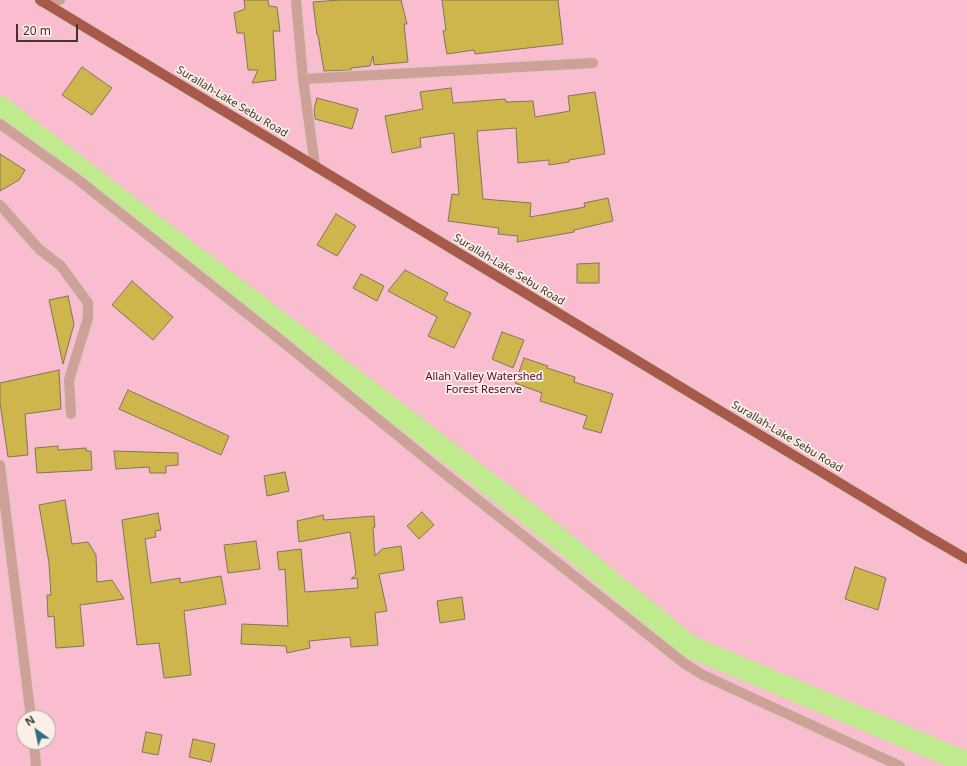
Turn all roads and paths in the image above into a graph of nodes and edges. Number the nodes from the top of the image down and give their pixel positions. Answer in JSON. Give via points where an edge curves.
{"nodes":[{"id":1,"x":60,"y":0,"type":"edge"},
{"id":2,"x":296,"y":0,"type":"edge"},
{"id":3,"x":41,"y":1,"type":"edge"},
{"id":4,"x":593,"y":63,"type":"dead end"},
{"id":5,"x":303,"y":79,"type":"junction"},
{"id":6,"x":0,"y":124,"type":"edge"},
{"id":7,"x":315,"y":166,"type":"junction"},
{"id":8,"x":0,"y":205,"type":"edge"},
{"id":9,"x":71,"y":414,"type":"dead end"},
{"id":10,"x":0,"y":465,"type":"edge"},
{"id":11,"x":967,"y":559,"type":"edge"},
{"id":12,"x":30,"y":710,"type":"edge"},
{"id":13,"x":35,"y":750,"type":"edge"},
{"id":14,"x":36,"y":766,"type":"edge"},
{"id":15,"x":900,"y":766,"type":"edge"}],
"edges":[{"from":1,"to":3,"type":"street"},
{"from":2,"to":5,"type":"street"},
{"from":3,"to":7,"type":"main road","name":"Surallah-Lake Sebu Road"},
{"from":4,"to":5,"type":"street"},
{"from":5,"to":7,"type":"street"},
{"from":6,"to":15,"type":"street","via":[[83,184],[685,664],[703,675]]},
{"from":7,"to":11,"type":"main road","name":"Surallah-Lake Sebu Road"},
{"from":8,"to":9,"type":"street","via":[[39,249],[61,266],[88,303],[88,318],[69,380]]},
{"from":10,"to":12,"type":"street"},
{"from":13,"to":14,"type":"street"}]}
